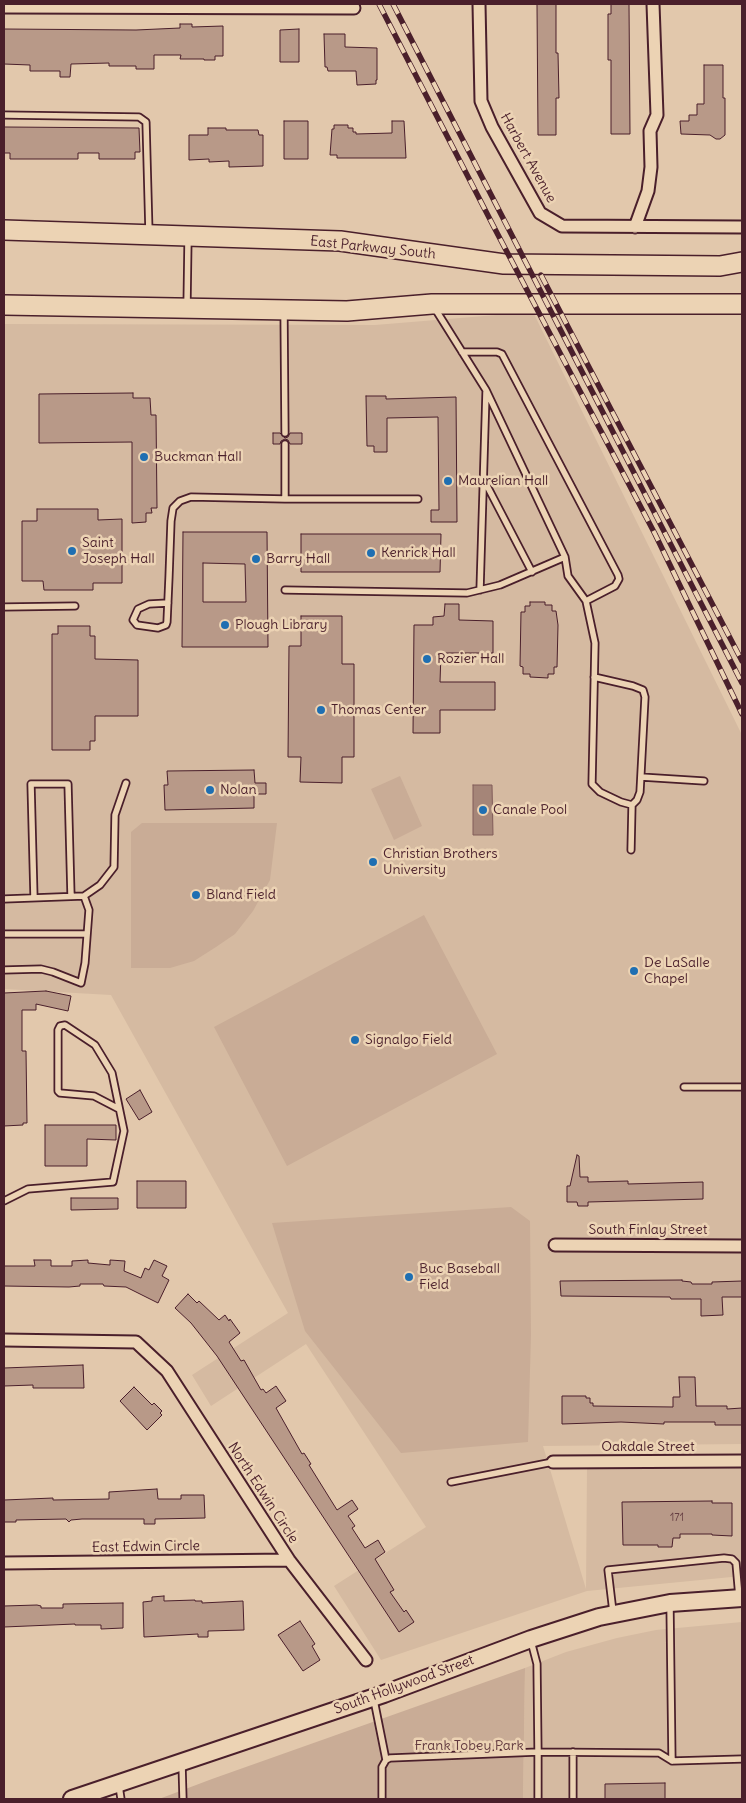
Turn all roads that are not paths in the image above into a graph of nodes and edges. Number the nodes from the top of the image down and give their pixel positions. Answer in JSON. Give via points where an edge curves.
{"nodes":[{"id":1,"x":479,"y":4,"type":"edge"},
{"id":2,"x":653,"y":4,"type":"edge"},
{"id":3,"x":4,"y":7,"type":"edge"},
{"id":4,"x":354,"y":8,"type":"dead end"},
{"id":5,"x":4,"y":115,"type":"edge"},
{"id":6,"x":742,"y":226,"type":"edge"},
{"id":7,"x":635,"y":227,"type":"junction"},
{"id":8,"x":4,"y":230,"type":"edge"},
{"id":9,"x":150,"y":235,"type":"junction"},
{"id":10,"x":188,"y":236,"type":"junction"},
{"id":11,"x":742,"y":262,"type":"edge"},
{"id":12,"x":432,"y":304,"type":"junction"},
{"id":13,"x":742,"y":304,"type":"edge"},
{"id":14,"x":4,"y":305,"type":"edge"},
{"id":15,"x":187,"y":308,"type":"junction"},
{"id":16,"x":284,"y":310,"type":"junction"},
{"id":17,"x":462,"y":352,"type":"junction"},
{"id":18,"x":486,"y":390,"type":"junction"},
{"id":19,"x":285,"y":433,"type":"dead end"},
{"id":20,"x":285,"y":444,"type":"dead end"},
{"id":21,"x":484,"y":479,"type":"junction"},
{"id":22,"x":285,"y":499,"type":"junction"},
{"id":23,"x":418,"y":499,"type":"dead end"},
{"id":24,"x":565,"y":557,"type":"junction"},
{"id":25,"x":532,"y":572,"type":"junction"},
{"id":26,"x":285,"y":590,"type":"dead end"},
{"id":27,"x":480,"y":590,"type":"junction"},
{"id":28,"x":586,"y":601,"type":"junction"},
{"id":29,"x":168,"y":603,"type":"junction"},
{"id":30,"x":75,"y":606,"type":"dead end"},
{"id":31,"x":4,"y":607,"type":"edge"},
{"id":32,"x":594,"y":677,"type":"junction"},
{"id":33,"x":641,"y":777,"type":"junction"},
{"id":34,"x":704,"y":781,"type":"dead end"},
{"id":35,"x":126,"y":783,"type":"dead end"},
{"id":36,"x":632,"y":805,"type":"junction"},
{"id":37,"x":631,"y":850,"type":"dead end"},
{"id":38,"x":71,"y":896,"type":"junction"},
{"id":39,"x":84,"y":896,"type":"junction"},
{"id":40,"x":34,"y":898,"type":"junction"},
{"id":41,"x":4,"y":899,"type":"edge"},
{"id":42,"x":4,"y":934,"type":"edge"},
{"id":43,"x":86,"y":934,"type":"junction"},
{"id":44,"x":4,"y":970,"type":"edge"},
{"id":45,"x":742,"y":1086,"type":"edge"},
{"id":46,"x":684,"y":1087,"type":"dead end"},
{"id":47,"x":119,"y":1108,"type":"junction"},
{"id":48,"x":4,"y":1201,"type":"edge"},
{"id":49,"x":555,"y":1245,"type":"dead end"},
{"id":50,"x":742,"y":1246,"type":"edge"},
{"id":51,"x":4,"y":1340,"type":"edge"},
{"id":52,"x":742,"y":1461,"type":"edge"},
{"id":53,"x":553,"y":1462,"type":"joint"},
{"id":54,"x":450,"y":1482,"type":"dead end"},
{"id":55,"x":289,"y":1560,"type":"junction"},
{"id":56,"x":4,"y":1563,"type":"edge"},
{"id":57,"x":741,"y":1598,"type":"edge"},
{"id":58,"x":670,"y":1603,"type":"junction"},
{"id":59,"x":614,"y":1614,"type":"junction"},
{"id":60,"x":531,"y":1639,"type":"junction"},
{"id":61,"x":366,"y":1660,"type":"dead end"},
{"id":62,"x":374,"y":1698,"type":"junction"},
{"id":63,"x":538,"y":1752,"type":"junction"},
{"id":64,"x":573,"y":1752,"type":"junction"},
{"id":65,"x":386,"y":1760,"type":"junction"},
{"id":66,"x":742,"y":1760,"type":"edge"},
{"id":67,"x":672,"y":1761,"type":"junction"},
{"id":68,"x":182,"y":1762,"type":"junction"},
{"id":69,"x":120,"y":1792,"type":"edge"},
{"id":70,"x":72,"y":1799,"type":"edge"},
{"id":71,"x":183,"y":1799,"type":"edge"},
{"id":72,"x":382,"y":1799,"type":"edge"},
{"id":73,"x":538,"y":1799,"type":"edge"},
{"id":74,"x":573,"y":1799,"type":"edge"}],
"edges":[{"from":1,"to":7,"type":"street","name":"Harbert Avenue","via":[[481,101],[540,213],[562,226]]},
{"from":2,"to":7,"type":"street","via":[[657,114],[650,131],[648,191]]},
{"from":3,"to":4,"type":"street"},
{"from":5,"to":9,"type":"lane","via":[[139,117],[146,122]]},
{"from":6,"to":7,"type":"street","name":"Harbert Avenue"},
{"from":8,"to":9,"type":"main road","name":"East Parkway South"},
{"from":9,"to":10,"type":"main road","name":"East Parkway South"},
{"from":10,"to":11,"type":"main road","name":"East Parkway South","via":[[340,241],[504,264],[720,266]]},
{"from":10,"to":15,"type":"lane"},
{"from":12,"to":13,"type":"main road"},
{"from":12,"to":16,"type":"main road","via":[[347,311]]},
{"from":12,"to":17,"type":"lane"},
{"from":14,"to":15,"type":"main road"},
{"from":15,"to":16,"type":"main road"},
{"from":16,"to":19,"type":"lane"},
{"from":17,"to":18,"type":"lane"},
{"from":17,"to":28,"type":"lane","via":[[502,354],[618,574],[619,579],[614,586]]},
{"from":18,"to":21,"type":"lane"},
{"from":18,"to":24,"type":"lane"},
{"from":20,"to":22,"type":"lane"},
{"from":21,"to":25,"type":"lane"},
{"from":21,"to":27,"type":"lane"},
{"from":22,"to":23,"type":"lane"},
{"from":22,"to":29,"type":"lane","via":[[191,496],[180,501],[173,508],[171,521]]},
{"from":24,"to":25,"type":"lane"},
{"from":24,"to":28,"type":"lane","via":[[568,576]]},
{"from":25,"to":27,"type":"lane"},
{"from":26,"to":27,"type":"lane","via":[[467,593]]},
{"from":28,"to":32,"type":"lane","via":[[595,643]]},
{"from":29,"to":29,"type":"lane","via":[[164,627],[137,625],[133,620],[138,609],[149,604]]},
{"from":30,"to":31,"type":"lane"},
{"from":32,"to":33,"type":"lane","via":[[643,690]]},
{"from":32,"to":36,"type":"lane","via":[[592,784],[600,792]]},
{"from":33,"to":34,"type":"lane"},
{"from":33,"to":36,"type":"lane","via":[[640,792]]},
{"from":35,"to":39,"type":"lane","via":[[115,815],[114,867],[100,885]]},
{"from":36,"to":37,"type":"lane"},
{"from":38,"to":39,"type":"lane"},
{"from":38,"to":40,"type":"lane"},
{"from":38,"to":40,"type":"lane","via":[[68,784],[31,784]]},
{"from":39,"to":43,"type":"lane","via":[[89,910]]},
{"from":40,"to":41,"type":"lane"},
{"from":42,"to":43,"type":"lane"},
{"from":43,"to":44,"type":"lane","via":[[81,983],[53,972]]},
{"from":45,"to":46,"type":"lane"},
{"from":47,"to":47,"type":"lane","via":[[94,1096],[58,1091],[60,1026],[65,1025],[95,1045],[112,1073]]},
{"from":47,"to":48,"type":"lane","via":[[124,1131],[113,1182],[28,1189]]},
{"from":49,"to":50,"type":"street","name":"South Finlay Street"},
{"from":51,"to":55,"type":"street","name":"North Edwin Circle","via":[[136,1342],[167,1370]]},
{"from":52,"to":53,"type":"street","name":"Oakdale Street"},
{"from":53,"to":54,"type":"lane"},
{"from":55,"to":56,"type":"street","name":"East Edwin Circle"},
{"from":55,"to":61,"type":"street","name":"North Edwin Circle"},
{"from":57,"to":58,"type":"main road","name":"South Hollywood Street"},
{"from":57,"to":59,"type":"lane","via":[[736,1563],[732,1559],[608,1570]]},
{"from":58,"to":59,"type":"main road","name":"South Hollywood Street"},
{"from":58,"to":67,"type":"lane"},
{"from":59,"to":60,"type":"main road","name":"South Hollywood Street"},
{"from":60,"to":62,"type":"main road","name":"South Hollywood Street"},
{"from":60,"to":63,"type":"lane","via":[[537,1664]]},
{"from":62,"to":65,"type":"lane"},
{"from":62,"to":68,"type":"main road","name":"South Hollywood Street"},
{"from":63,"to":64,"type":"lane"},
{"from":63,"to":65,"type":"lane"},
{"from":63,"to":73,"type":"lane"},
{"from":64,"to":67,"type":"lane","via":[[659,1753]]},
{"from":64,"to":74,"type":"lane"},
{"from":65,"to":72,"type":"lane","via":[[382,1767]]},
{"from":66,"to":67,"type":"lane"},
{"from":68,"to":69,"type":"main road","name":"South Hollywood Street"},
{"from":68,"to":71,"type":"lane"},
{"from":69,"to":70,"type":"main road","name":"South Hollywood Street"}]}
